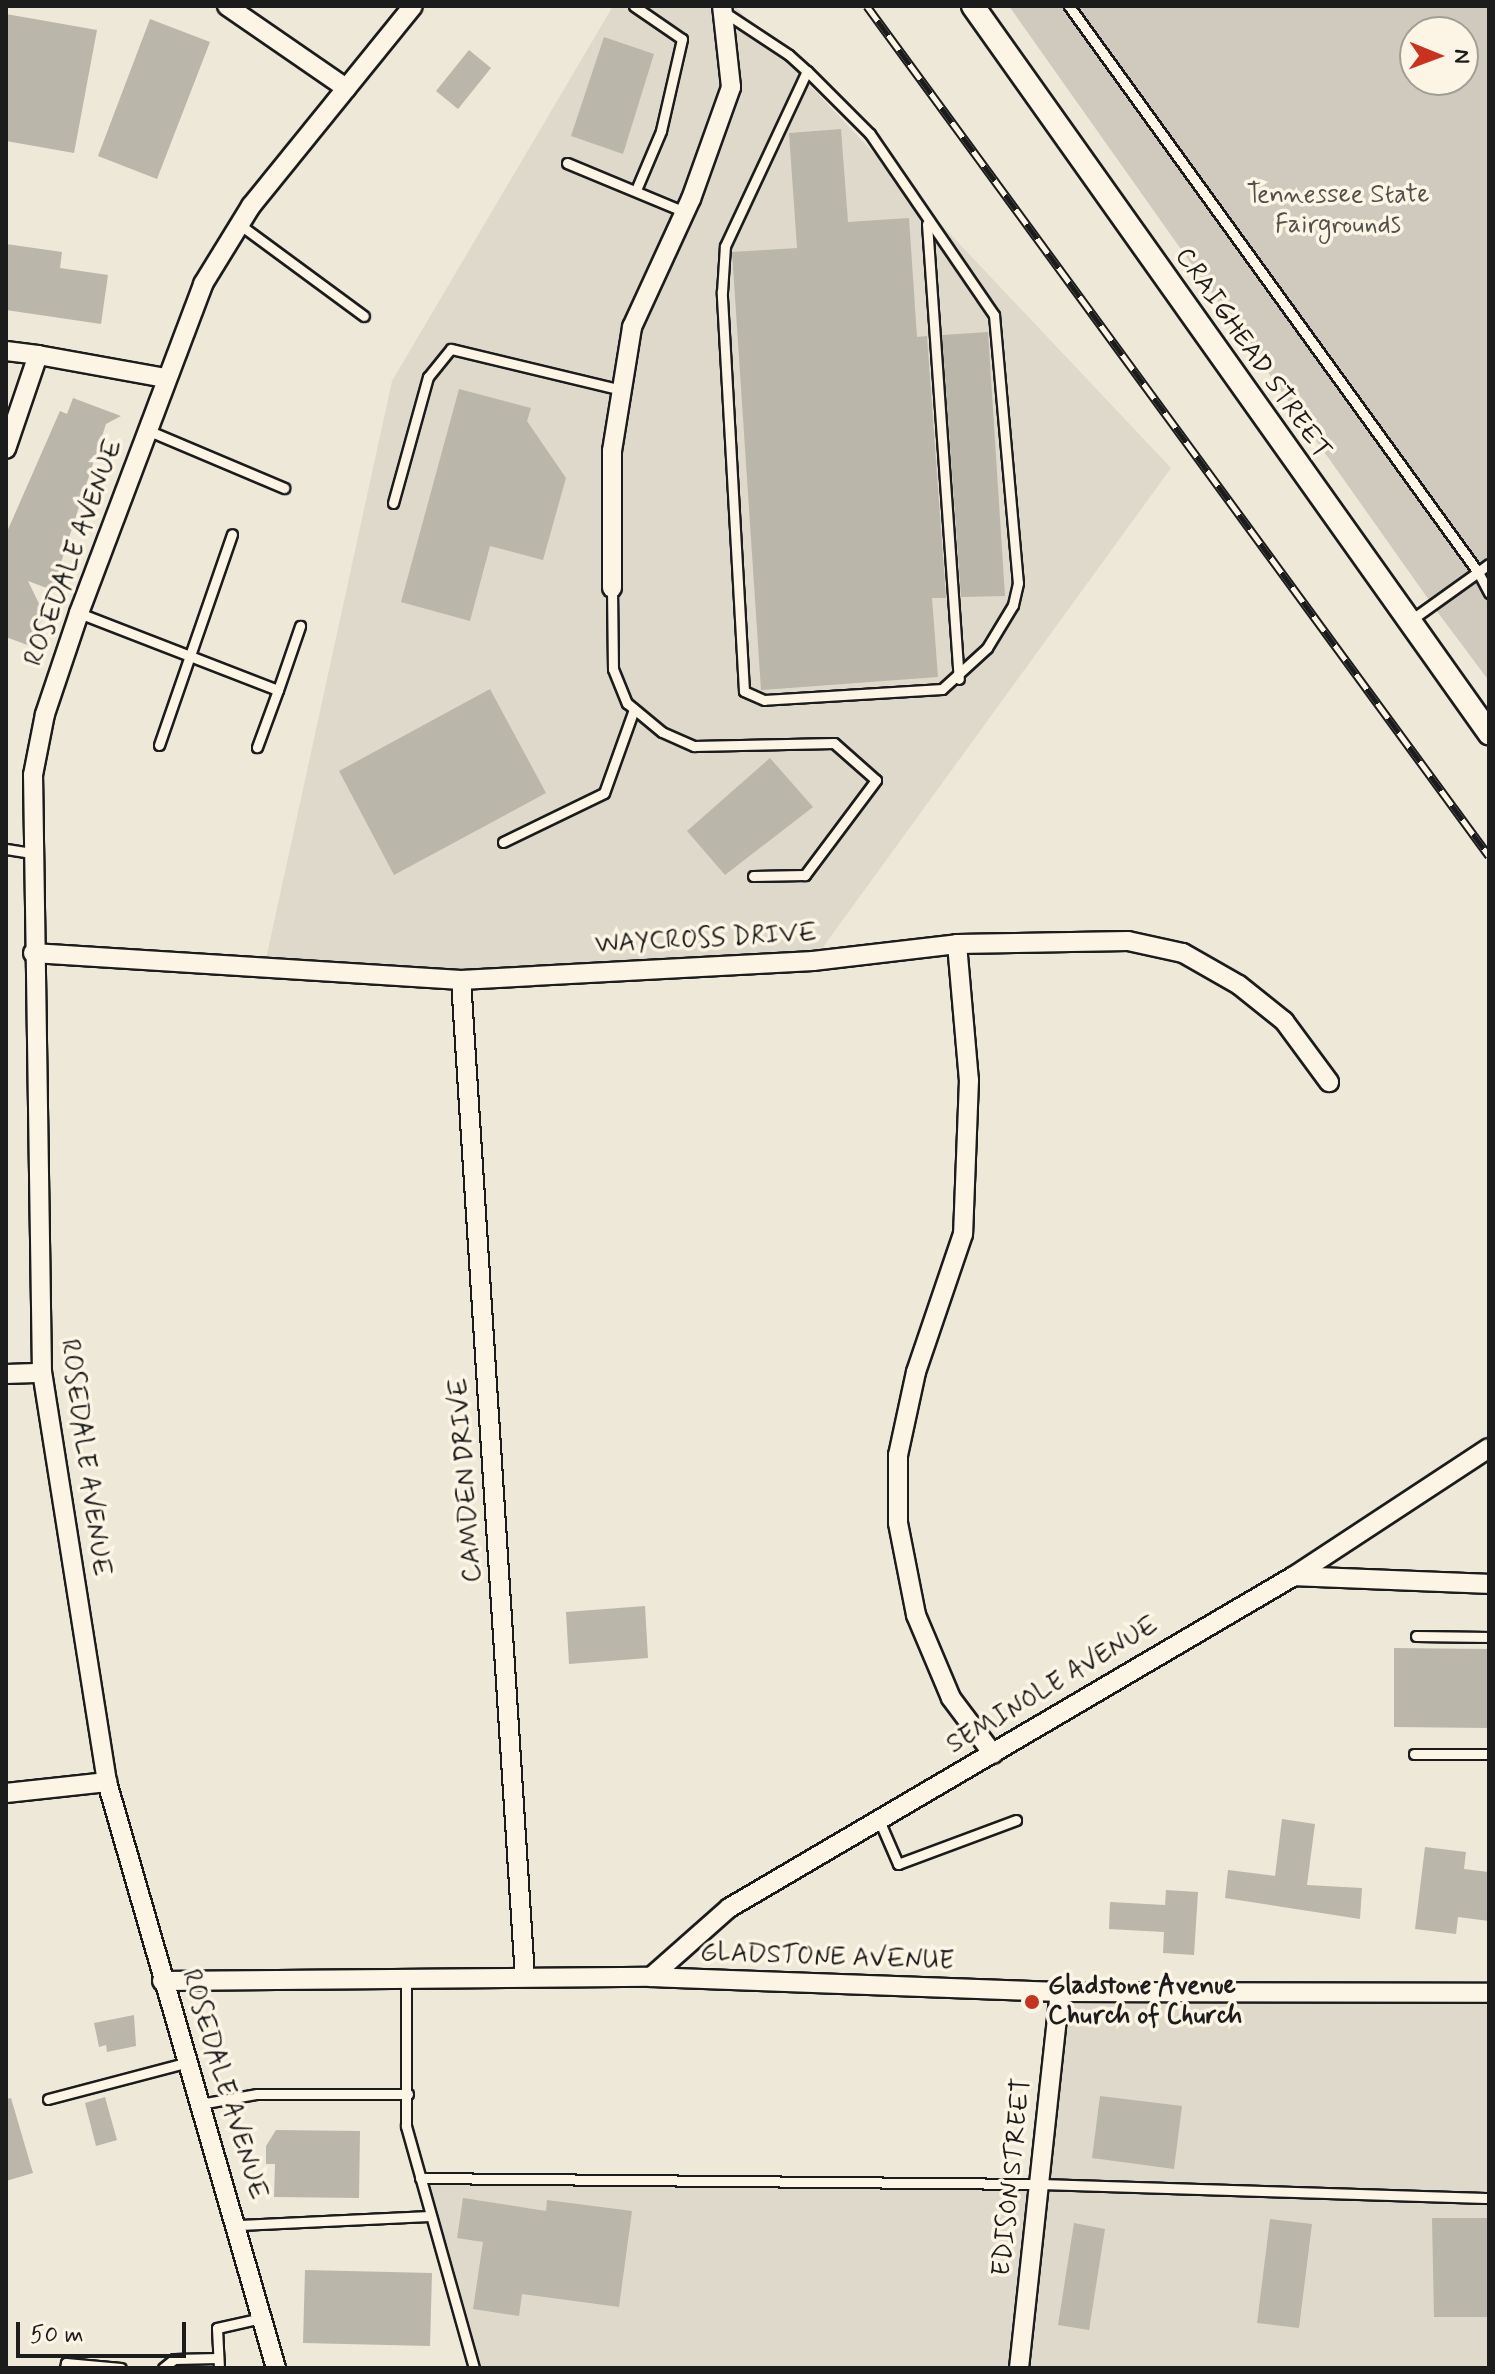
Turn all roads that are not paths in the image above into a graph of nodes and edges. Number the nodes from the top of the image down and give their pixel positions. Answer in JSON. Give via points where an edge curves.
{"nodes":[{"id":1,"x":227,"y":6,"type":"edge"},
{"id":2,"x":413,"y":6,"type":"edge"},
{"id":3,"x":634,"y":6,"type":"edge"},
{"id":4,"x":973,"y":6,"type":"edge"},
{"id":5,"x":1069,"y":6,"type":"edge"},
{"id":6,"x":725,"y":10,"type":"edge"},
{"id":7,"x":807,"y":71,"type":"junction"},
{"id":8,"x":346,"y":88,"type":"junction"},
{"id":9,"x":567,"y":163,"type":"dead end"},
{"id":10,"x":636,"y":190,"type":"junction"},
{"id":11,"x":685,"y":212,"type":"junction"},
{"id":12,"x":239,"y":224,"type":"junction"},
{"id":13,"x":927,"y":224,"type":"junction"},
{"id":14,"x":364,"y":316,"type":"dead end"},
{"id":15,"x":6,"y":351,"type":"edge"},
{"id":16,"x":38,"y":355,"type":"junction"},
{"id":17,"x":166,"y":378,"type":"junction"},
{"id":18,"x":622,"y":390,"type":"junction"},
{"id":19,"x":147,"y":430,"type":"junction"},
{"id":20,"x":6,"y":449,"type":"edge"},
{"id":21,"x":284,"y":488,"type":"dead end"},
{"id":22,"x":393,"y":503,"type":"dead end"},
{"id":23,"x":232,"y":534,"type":"dead end"},
{"id":24,"x":1489,"y":564,"type":"edge"},
{"id":25,"x":1478,"y":572,"type":"junction"},
{"id":26,"x":612,"y":588,"type":"joint"},
{"id":27,"x":1489,"y":593,"type":"edge"},
{"id":28,"x":79,"y":613,"type":"junction"},
{"id":29,"x":1408,"y":623,"type":"junction"},
{"id":30,"x":300,"y":626,"type":"dead end"},
{"id":31,"x":190,"y":656,"type":"junction"},
{"id":32,"x":959,"y":679,"type":"junction"},
{"id":33,"x":278,"y":690,"type":"junction"},
{"id":34,"x":634,"y":709,"type":"junction"},
{"id":35,"x":1489,"y":733,"type":"edge"},
{"id":36,"x":159,"y":745,"type":"dead end"},
{"id":37,"x":257,"y":747,"type":"dead end"},
{"id":38,"x":503,"y":842,"type":"dead end"},
{"id":39,"x":6,"y":849,"type":"edge"},
{"id":40,"x":32,"y":853,"type":"junction"},
{"id":41,"x":753,"y":876,"type":"dead end"},
{"id":42,"x":957,"y":944,"type":"junction"},
{"id":43,"x":33,"y":953,"type":"junction"},
{"id":44,"x":461,"y":980,"type":"junction"},
{"id":45,"x":1329,"y":1082,"type":"dead end"},
{"id":46,"x":42,"y":1373,"type":"junction"},
{"id":47,"x":6,"y":1374,"type":"edge"},
{"id":48,"x":1489,"y":1448,"type":"edge"},
{"id":49,"x":1294,"y":1576,"type":"junction"},
{"id":50,"x":1489,"y":1584,"type":"edge"},
{"id":51,"x":1416,"y":1636,"type":"dead end"},
{"id":52,"x":1489,"y":1637,"type":"edge"},
{"id":53,"x":993,"y":1754,"type":"junction"},
{"id":54,"x":1414,"y":1754,"type":"dead end"},
{"id":55,"x":1489,"y":1754,"type":"edge"},
{"id":56,"x":107,"y":1782,"type":"junction"},
{"id":57,"x":6,"y":1793,"type":"edge"},
{"id":58,"x":879,"y":1820,"type":"junction"},
{"id":59,"x":1016,"y":1820,"type":"dead end"},
{"id":60,"x":525,"y":1977,"type":"junction"},
{"id":61,"x":651,"y":1977,"type":"junction"},
{"id":62,"x":406,"y":1978,"type":"junction"},
{"id":63,"x":162,"y":1981,"type":"junction"},
{"id":64,"x":1060,"y":1992,"type":"junction"},
{"id":65,"x":1489,"y":1993,"type":"edge"},
{"id":66,"x":185,"y":2063,"type":"junction"},
{"id":67,"x":408,"y":2094,"type":"junction"},
{"id":68,"x":48,"y":2099,"type":"dead end"},
{"id":69,"x":200,"y":2104,"type":"junction"},
{"id":70,"x":420,"y":2178,"type":"junction"},
{"id":71,"x":1037,"y":2184,"type":"junction"},
{"id":72,"x":1489,"y":2198,"type":"edge"},
{"id":73,"x":430,"y":2216,"type":"junction"},
{"id":74,"x":239,"y":2225,"type":"junction"},
{"id":75,"x":261,"y":2318,"type":"junction"},
{"id":76,"x":219,"y":2363,"type":"edge"},
{"id":77,"x":65,"y":2368,"type":"edge"},
{"id":78,"x":121,"y":2368,"type":"edge"},
{"id":79,"x":163,"y":2368,"type":"edge"},
{"id":80,"x":276,"y":2368,"type":"edge"},
{"id":81,"x":474,"y":2368,"type":"edge"},
{"id":82,"x":1019,"y":2368,"type":"edge"}],
"edges":[{"from":1,"to":8,"type":"street"},
{"from":2,"to":8,"type":"street","name":"ROSEDALE AVENUE"},
{"from":3,"to":10,"type":"lane","via":[[682,39],[661,131]]},
{"from":4,"to":29,"type":"street","name":"CRAIGHEAD STREET"},
{"from":5,"to":25,"type":"lane"},
{"from":6,"to":7,"type":"lane"},
{"from":6,"to":11,"type":"street","via":[[731,87]]},
{"from":7,"to":13,"type":"lane","via":[[870,134]]},
{"from":7,"to":32,"type":"lane","via":[[725,246],[722,292],[744,691],[764,700],[919,693]]},
{"from":8,"to":12,"type":"street","name":"ROSEDALE AVENUE"},
{"from":9,"to":10,"type":"lane"},
{"from":10,"to":11,"type":"lane"},
{"from":11,"to":18,"type":"street","via":[[632,327]]},
{"from":12,"to":14,"type":"lane"},
{"from":12,"to":17,"type":"street","name":"ROSEDALE AVENUE","via":[[193,305]]},
{"from":13,"to":32,"type":"lane"},
{"from":13,"to":32,"type":"lane","via":[[994,315],[1007,414],[1018,583],[1007,616]]},
{"from":15,"to":16,"type":"street"},
{"from":16,"to":17,"type":"street"},
{"from":16,"to":20,"type":"street"},
{"from":17,"to":19,"type":"street","name":"ROSEDALE AVENUE"},
{"from":18,"to":22,"type":"lane","via":[[451,349],[428,377]]},
{"from":18,"to":26,"type":"street","via":[[612,451]]},
{"from":19,"to":21,"type":"lane"},
{"from":19,"to":28,"type":"street","name":"ROSEDALE AVENUE"},
{"from":23,"to":31,"type":"lane"},
{"from":24,"to":25,"type":"lane"},
{"from":25,"to":27,"type":"lane"},
{"from":25,"to":29,"type":"lane"},
{"from":26,"to":34,"type":"lane","via":[[613,669]]},
{"from":28,"to":31,"type":"lane"},
{"from":28,"to":40,"type":"street","name":"ROSEDALE AVENUE","via":[[37,746]]},
{"from":29,"to":35,"type":"street","name":"CRAIGHEAD STREET"},
{"from":30,"to":33,"type":"lane"},
{"from":31,"to":33,"type":"lane"},
{"from":31,"to":36,"type":"lane"},
{"from":33,"to":37,"type":"lane"},
{"from":34,"to":38,"type":"lane","via":[[604,793]]},
{"from":34,"to":41,"type":"lane","via":[[662,732],[694,746],[834,743],[876,780],[805,875]]},
{"from":39,"to":40,"type":"lane"},
{"from":40,"to":43,"type":"street","name":"ROSEDALE AVENUE"},
{"from":42,"to":44,"type":"street","name":"WAYCROSS DRIVE","via":[[813,961]]},
{"from":42,"to":45,"type":"street","name":"WAYCROSS DRIVE","via":[[1128,941],[1183,953],[1284,1021]]},
{"from":42,"to":53,"type":"street","via":[[969,1080],[963,1234],[916,1372],[898,1455],[898,1523],[916,1615],[951,1698]]},
{"from":43,"to":44,"type":"street","name":"WAYCROSS DRIVE"},
{"from":43,"to":46,"type":"street","name":"ROSEDALE AVENUE"},
{"from":44,"to":60,"type":"street","name":"CAMDEN DRIVE"},
{"from":46,"to":47,"type":"street"},
{"from":46,"to":56,"type":"street","name":"ROSEDALE AVENUE"},
{"from":48,"to":49,"type":"street","name":"SEMINOLE AVENUE"},
{"from":49,"to":50,"type":"street"},
{"from":49,"to":53,"type":"street","name":"SEMINOLE AVENUE"},
{"from":51,"to":52,"type":"lane"},
{"from":53,"to":58,"type":"street","name":"SEMINOLE AVENUE"},
{"from":54,"to":55,"type":"lane"},
{"from":56,"to":57,"type":"street"},
{"from":56,"to":63,"type":"street","name":"ROSEDALE AVENUE"},
{"from":58,"to":59,"type":"lane","via":[[898,1864]]},
{"from":58,"to":61,"type":"street","name":"SEMINOLE AVENUE","via":[[729,1908]]},
{"from":60,"to":61,"type":"street","name":"GLADSTONE AVENUE"},
{"from":60,"to":62,"type":"street","name":"GLADSTONE AVENUE"},
{"from":61,"to":64,"type":"street","name":"GLADSTONE AVENUE"},
{"from":62,"to":63,"type":"street","name":"GLADSTONE AVENUE"},
{"from":62,"to":67,"type":"lane"},
{"from":63,"to":66,"type":"street","name":"ROSEDALE AVENUE"},
{"from":64,"to":65,"type":"street","name":"GLADSTONE AVENUE"},
{"from":64,"to":71,"type":"street","name":"EDISON STREET"},
{"from":66,"to":68,"type":"lane"},
{"from":66,"to":69,"type":"street","name":"ROSEDALE AVENUE"},
{"from":67,"to":69,"type":"lane","via":[[257,2094]]},
{"from":67,"to":70,"type":"lane","via":[[406,2126]]},
{"from":69,"to":74,"type":"street","name":"ROSEDALE AVENUE"},
{"from":70,"to":71,"type":"lane"},
{"from":70,"to":73,"type":"lane"},
{"from":71,"to":72,"type":"lane"},
{"from":71,"to":82,"type":"street","name":"EDISON STREET"},
{"from":73,"to":74,"type":"lane"},
{"from":73,"to":81,"type":"lane"},
{"from":74,"to":75,"type":"street","name":"ROSEDALE AVENUE"},
{"from":75,"to":76,"type":"lane","via":[[217,2328]]},
{"from":75,"to":80,"type":"street","name":"ROSEDALE AVENUE"},
{"from":76,"to":79,"type":"lane","via":[[174,2359]]},
{"from":77,"to":78,"type":"lane","via":[[66,2363]]}]}
